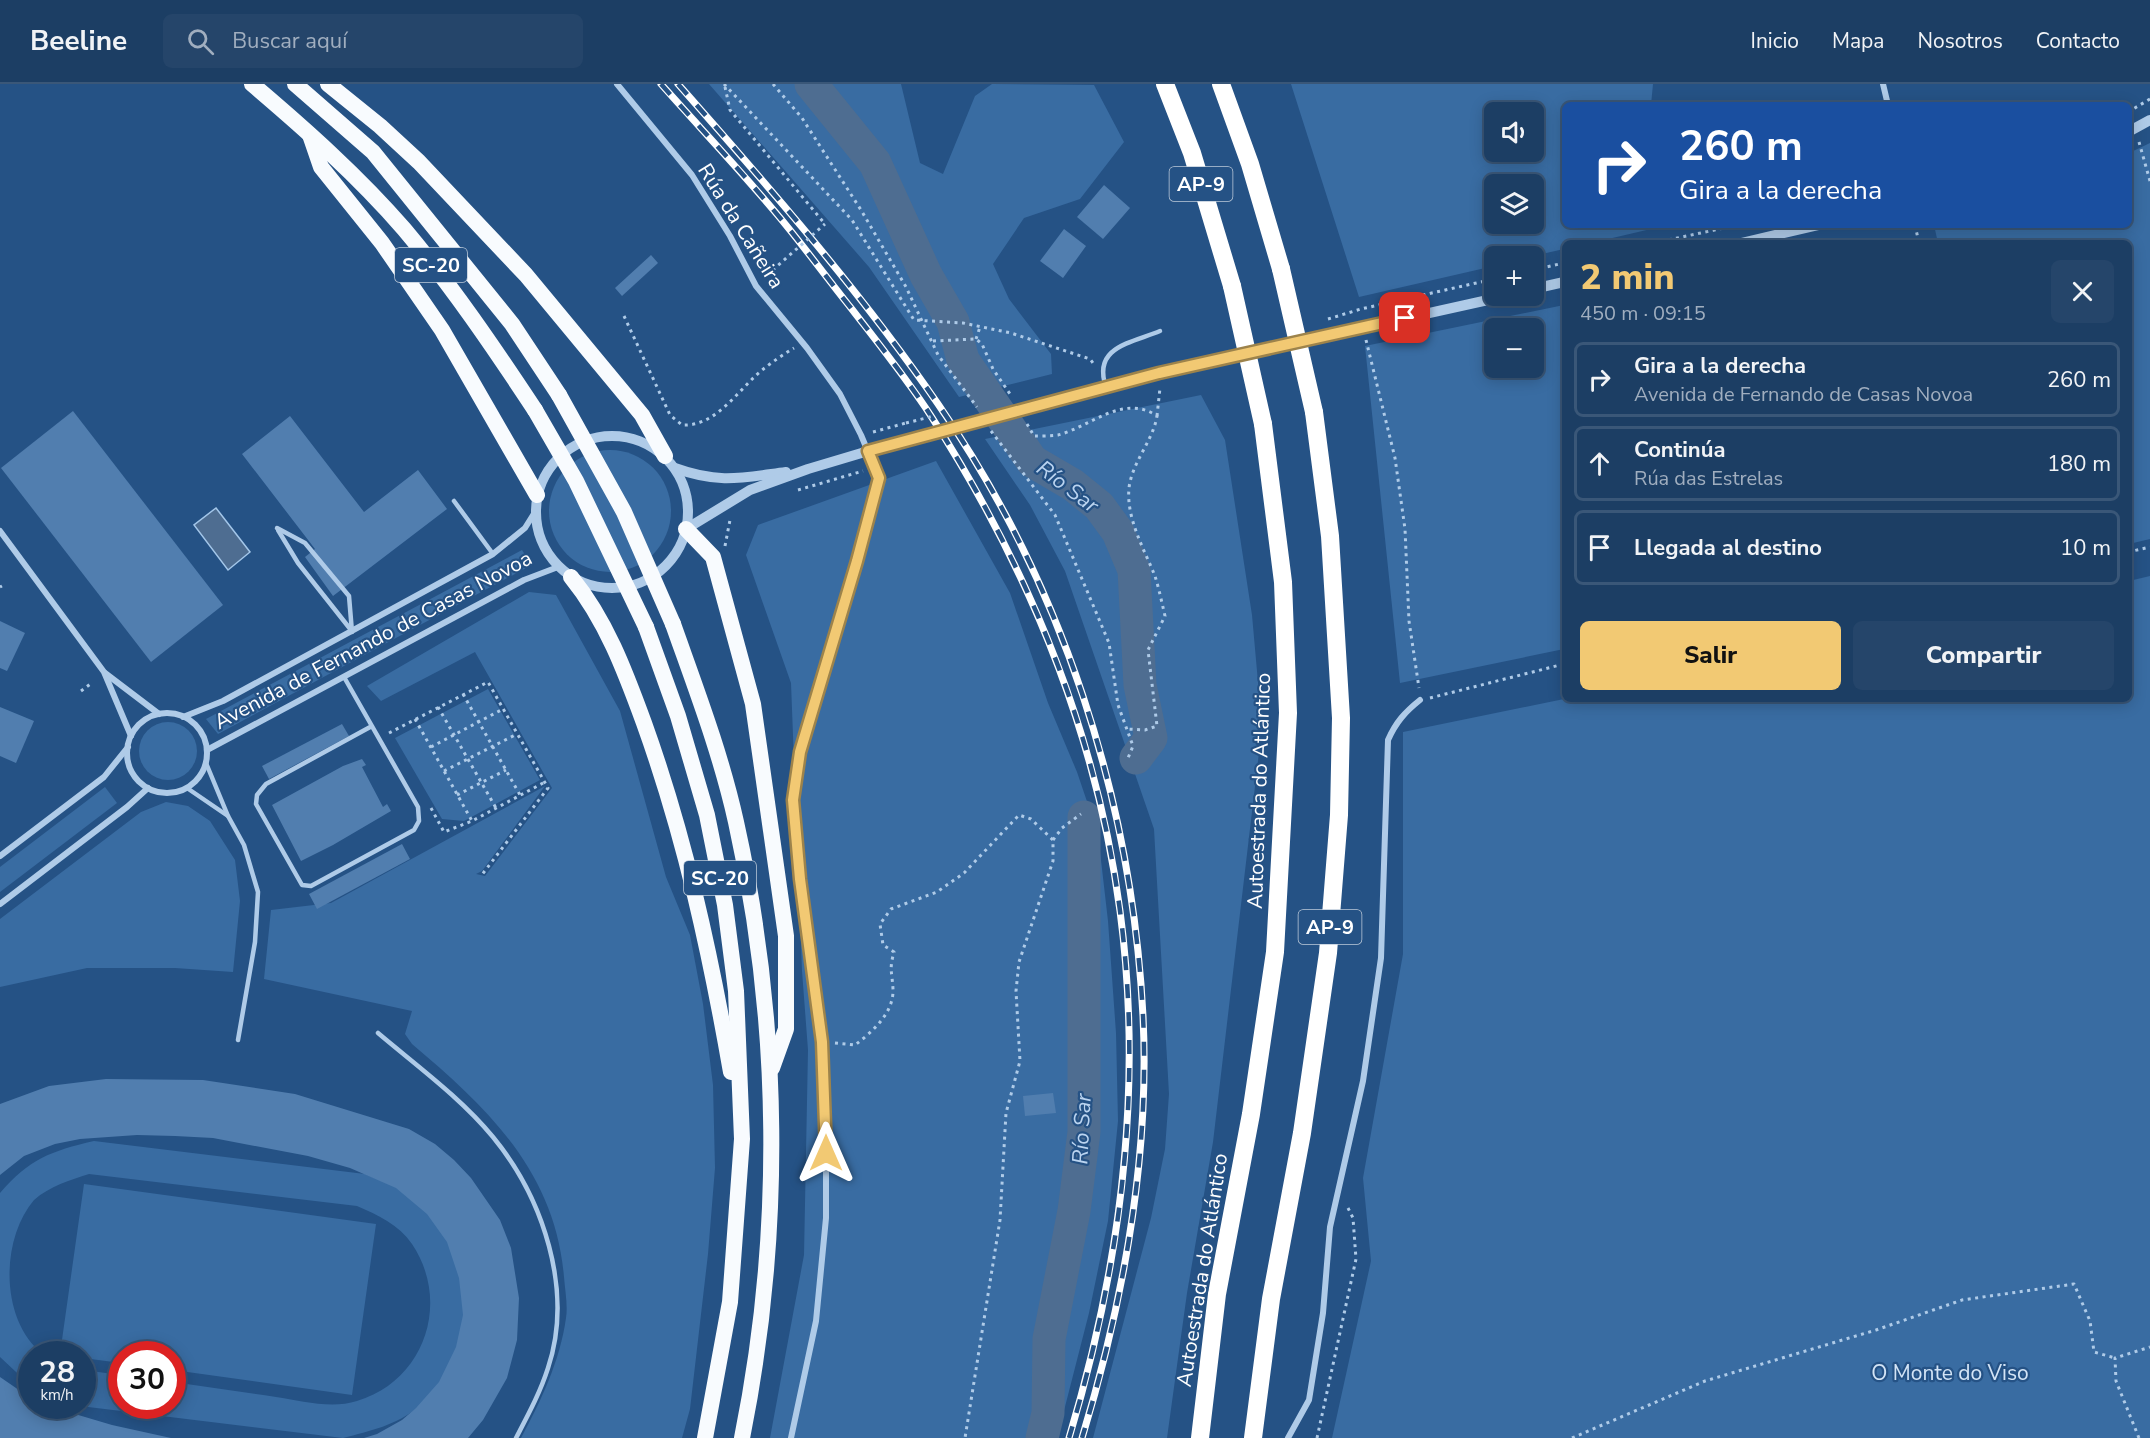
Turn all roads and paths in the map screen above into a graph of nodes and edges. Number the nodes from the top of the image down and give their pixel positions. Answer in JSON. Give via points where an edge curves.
{"nodes":[{"id":1,"x":252,"y":84,"type":"edge"},
{"id":2,"x":295,"y":84,"type":"edge"},
{"id":3,"x":328,"y":84,"type":"edge"},
{"id":4,"x":617,"y":84,"type":"edge"},
{"id":5,"x":724,"y":84,"type":"edge"},
{"id":6,"x":1165,"y":84,"type":"edge"},
{"id":7,"x":1221,"y":84,"type":"edge"},
{"id":8,"x":1883,"y":84,"type":"edge"},
{"id":9,"x":341,"y":96,"type":"junction"},
{"id":10,"x":2150,"y":99,"type":"edge"},
{"id":11,"x":1887,"y":102,"type":"edge"},
{"id":12,"x":2132,"y":110,"type":"edge"},
{"id":13,"x":2150,"y":120,"type":"edge"},
{"id":14,"x":2132,"y":130,"type":"edge"},
{"id":15,"x":310,"y":135,"type":"junction"},
{"id":16,"x":373,"y":152,"type":"junction"},
{"id":17,"x":2150,"y":181,"type":"edge"},
{"id":18,"x":1724,"y":228,"type":"edge"},
{"id":19,"x":1806,"y":228,"type":"edge"},
{"id":20,"x":1668,"y":240,"type":"edge"},
{"id":21,"x":1754,"y":240,"type":"edge"},
{"id":22,"x":1562,"y":263,"type":"edge"},
{"id":23,"x":1544,"y":268,"type":"edge"},
{"id":24,"x":767,"y":275,"type":"dead end"},
{"id":25,"x":1484,"y":281,"type":"edge"},
{"id":26,"x":1562,"y":283,"type":"edge"},
{"id":27,"x":1544,"y":287,"type":"edge"},
{"id":28,"x":1484,"y":301,"type":"edge"},
{"id":29,"x":1344,"y":315,"type":"dead end"},
{"id":30,"x":624,"y":316,"type":"dead end"},
{"id":31,"x":980,"y":327,"type":"junction"},
{"id":32,"x":1364,"y":328,"type":"junction"},
{"id":33,"x":1160,"y":331,"type":"dead end"},
{"id":34,"x":976,"y":339,"type":"junction"},
{"id":35,"x":933,"y":341,"type":"dead end"},
{"id":36,"x":803,"y":342,"type":"junction"},
{"id":37,"x":1159,"y":373,"type":"junction"},
{"id":38,"x":1101,"y":374,"type":"junction"},
{"id":39,"x":1106,"y":387,"type":"junction"},
{"id":40,"x":1013,"y":398,"type":"dead end"},
{"id":41,"x":1157,"y":416,"type":"junction"},
{"id":42,"x":1024,"y":417,"type":"dead end"},
{"id":43,"x":906,"y":423,"type":"dead end"},
{"id":44,"x":861,"y":435,"type":"junction"},
{"id":45,"x":868,"y":451,"type":"junction"},
{"id":46,"x":670,"y":462,"type":"junction"},
{"id":47,"x":808,"y":469,"type":"junction"},
{"id":48,"x":537,"y":495,"type":"junction"},
{"id":49,"x":454,"y":501,"type":"dead end"},
{"id":50,"x":535,"y":512,"type":"junction"},
{"id":51,"x":686,"y":529,"type":"junction"},
{"id":52,"x":0,"y":531,"type":"edge"},
{"id":53,"x":2150,"y":547,"type":"edge"},
{"id":54,"x":2132,"y":551,"type":"edge"},
{"id":55,"x":494,"y":555,"type":"junction"},
{"id":56,"x":564,"y":572,"type":"junction"},
{"id":57,"x":352,"y":632,"type":"junction"},
{"id":58,"x":1562,"y":664,"type":"edge"},
{"id":59,"x":104,"y":672,"type":"junction"},
{"id":60,"x":344,"y":677,"type":"junction"},
{"id":61,"x":93,"y":682,"type":"dead end"},
{"id":62,"x":81,"y":691,"type":"dead end"},
{"id":63,"x":463,"y":694,"type":"junction"},
{"id":64,"x":1420,"y":700,"type":"junction"},
{"id":65,"x":438,"y":707,"type":"junction"},
{"id":66,"x":503,"y":709,"type":"junction"},
{"id":67,"x":159,"y":714,"type":"junction"},
{"id":68,"x":183,"y":717,"type":"junction"},
{"id":69,"x":415,"y":718,"type":"junction"},
{"id":70,"x":478,"y":721,"type":"junction"},
{"id":71,"x":372,"y":726,"type":"junction"},
{"id":72,"x":1126,"y":729,"type":"dead end"},
{"id":73,"x":518,"y":734,"type":"junction"},
{"id":74,"x":454,"y":735,"type":"junction"},
{"id":75,"x":132,"y":736,"type":"junction"},
{"id":76,"x":394,"y":743,"type":"dead end"},
{"id":77,"x":492,"y":745,"type":"junction"},
{"id":78,"x":128,"y":746,"type":"junction"},
{"id":79,"x":431,"y":747,"type":"junction"},
{"id":80,"x":207,"y":750,"type":"junction"},
{"id":81,"x":467,"y":758,"type":"junction"},
{"id":82,"x":206,"y":763,"type":"junction"},
{"id":83,"x":506,"y":770,"type":"junction"},
{"id":84,"x":444,"y":771,"type":"junction"},
{"id":85,"x":545,"y":782,"type":"junction"},
{"id":86,"x":482,"y":783,"type":"junction"},
{"id":87,"x":147,"y":788,"type":"junction"},
{"id":88,"x":187,"y":788,"type":"junction"},
{"id":89,"x":457,"y":795,"type":"junction"},
{"id":90,"x":520,"y":795,"type":"junction"},
{"id":91,"x":428,"y":802,"type":"dead end"},
{"id":92,"x":496,"y":808,"type":"junction"},
{"id":93,"x":1081,"y":814,"type":"dead end"},
{"id":94,"x":228,"y":816,"type":"junction"},
{"id":95,"x":472,"y":821,"type":"junction"},
{"id":96,"x":1053,"y":840,"type":"junction"},
{"id":97,"x":0,"y":856,"type":"edge"},
{"id":98,"x":481,"y":876,"type":"dead end"},
{"id":99,"x":0,"y":904,"type":"edge"},
{"id":100,"x":378,"y":1034,"type":"dead end"},
{"id":101,"x":238,"y":1040,"type":"dead end"},
{"id":102,"x":822,"y":1042,"type":"junction"},
{"id":103,"x":770,"y":1071,"type":"junction"},
{"id":104,"x":742,"y":1139,"type":"junction"},
{"id":105,"x":1340,"y":1192,"type":"junction"},
{"id":106,"x":2150,"y":1347,"type":"edge"},
{"id":107,"x":2115,"y":1358,"type":"junction"},
{"id":108,"x":516,"y":1438,"type":"edge"},
{"id":109,"x":705,"y":1438,"type":"edge"},
{"id":110,"x":742,"y":1438,"type":"edge"},
{"id":111,"x":791,"y":1438,"type":"edge"},
{"id":112,"x":965,"y":1438,"type":"edge"},
{"id":113,"x":1200,"y":1438,"type":"edge"},
{"id":114,"x":1253,"y":1438,"type":"edge"},
{"id":115,"x":1288,"y":1438,"type":"edge"},
{"id":116,"x":1317,"y":1438,"type":"edge"},
{"id":117,"x":1572,"y":1438,"type":"edge"},
{"id":118,"x":2139,"y":1438,"type":"edge"}],
"edges":[{"from":1,"to":15,"type":"highway","number":"SC-20"},
{"from":2,"to":16,"type":"highway","number":"SC-20"},
{"from":3,"to":9,"type":"highway"},
{"from":4,"to":36,"type":"street","name":"Rúa da Cañeira","via":[[692,175],[756,286]]},
{"from":5,"to":24,"type":"path","bridge":true,"via":[[730,110],[825,224]]},
{"from":5,"to":31,"type":"path","via":[[852,220],[914,320]]},
{"from":6,"to":113,"type":"highway","name":"Autoestrada do Atlántico","number":"AP-9","bridge":true,"via":[[1192,153],[1232,286],[1263,424],[1283,582],[1288,713],[1275,952],[1251,1114],[1217,1294]]},
{"from":7,"to":114,"type":"highway","number":"AP-9","bridge":true,"via":[[1281,269],[1314,412],[1331,548],[1341,718],[1339,815],[1326,964],[1302,1133],[1271,1299]]},
{"from":8,"to":11,"type":"street"},
{"from":9,"to":16,"type":"highway"},
{"from":9,"to":46,"type":"highway","via":[[419,162],[526,275],[642,415]]},
{"from":10,"to":12,"type":"path"},
{"from":13,"to":14,"type":"street"},
{"from":14,"to":17,"type":"path"},
{"from":15,"to":48,"type":"highway","via":[[321,168],[382,243],[442,330]]},
{"from":15,"to":104,"type":"highway","number":"SC-20","bridge":true,"via":[[404,229],[479,326],[576,481],[646,627],[700,793],[725,905],[736,991]]},
{"from":16,"to":103,"type":"highway","number":"SC-20","bridge":true,"via":[[512,324],[559,395],[624,512],[673,624],[713,736],[736,820],[755,917]]},
{"from":18,"to":20,"type":"path"},
{"from":19,"to":21,"type":"street"},
{"from":22,"to":23,"type":"path"},
{"from":25,"to":29,"type":"path"},
{"from":26,"to":27,"type":"street"},
{"from":28,"to":32,"type":"street","name":"Avenida de Fernando de Casas Novoa"},
{"from":30,"to":36,"type":"path","via":[[670,416],[682,426],[700,423],[717,412],[765,367]]},
{"from":31,"to":34,"type":"path"},
{"from":31,"to":38,"type":"path","via":[[1090,359]]},
{"from":32,"to":37,"type":"street","name":"Avenida de Fernando de Casas Novoa"},
{"from":32,"to":64,"type":"path","via":[[1395,458]]},
{"from":33,"to":38,"type":"lane","via":[[1109,352]]},
{"from":34,"to":35,"type":"path"},
{"from":34,"to":40,"type":"path"},
{"from":36,"to":44,"type":"street","name":"Rúa da Cañeira","via":[[840,394]]},
{"from":37,"to":39,"type":"street","name":"Avenida de Fernando de Casas Novoa"},
{"from":37,"to":41,"type":"path"},
{"from":38,"to":39,"type":"lane"},
{"from":39,"to":45,"type":"street","name":"Avenida de Fernando de Casas Novoa","bridge":true},
{"from":41,"to":42,"type":"path","via":[[1124,408],[1058,435],[1034,436]]},
{"from":41,"to":72,"type":"path","via":[[1129,488],[1130,513],[1156,579],[1165,616],[1148,650],[1157,726]]},
{"from":43,"to":44,"type":"path"},
{"from":44,"to":45,"type":"street","name":"Rúa da Cañeira"},
{"from":45,"to":47,"type":"street","name":"Avenida de Fernando de Casas Novoa"},
{"from":45,"to":102,"type":"street","name":"Rúa da Cañeira","via":[[879,478],[800,752],[793,800]]},
{"from":46,"to":47,"type":"street","name":"Avenida de Fernando de Casas Novoa","via":[[703,478],[724,480]]},
{"from":46,"to":48,"type":"street","name":"Avenida de Fernando de Casas Novoa","via":[[646,443],[624,436],[602,436],[579,443],[560,456],[546,473]]},
{"from":46,"to":51,"type":"street","via":[[684,484],[688,503]]},
{"from":47,"to":51,"type":"street","name":"Avenida de Fernando de Casas Novoa","via":[[733,498]]},
{"from":48,"to":50,"type":"street","name":"Avenida de Fernando de Casas Novoa"},
{"from":49,"to":55,"type":"lane"},
{"from":50,"to":55,"type":"street","name":"Avenida de Fernando de Casas Novoa","via":[[525,528]]},
{"from":50,"to":56,"type":"street","name":"Avenida de Fernando de Casas Novoa","via":[[542,541]]},
{"from":51,"to":56,"type":"street","via":[[681,546],[666,567],[645,582],[620,589],[595,587]]},
{"from":51,"to":103,"type":"highway","via":[[713,556],[753,704],[786,936],[786,1029]]},
{"from":52,"to":59,"type":"street"},
{"from":53,"to":54,"type":"path"},
{"from":55,"to":57,"type":"street","name":"Avenida de Fernando de Casas Novoa"},
{"from":56,"to":60,"type":"street","name":"Avenida de Fernando de Casas Novoa","via":[[524,580]]},
{"from":56,"to":104,"type":"highway","via":[[597,613],[626,675],[670,796],[706,939]]},
{"from":57,"to":57,"type":"lane","via":[[349,596],[305,543],[277,528]]},
{"from":57,"to":68,"type":"street","name":"Avenida de Fernando de Casas Novoa","via":[[224,701]]},
{"from":58,"to":64,"type":"path"},
{"from":59,"to":67,"type":"street"},
{"from":59,"to":75,"type":"street"},
{"from":60,"to":71,"type":"lane"},
{"from":60,"to":80,"type":"street","name":"Avenida de Fernando de Casas Novoa"},
{"from":61,"to":62,"type":"path"},
{"from":63,"to":65,"type":"path"},
{"from":63,"to":66,"type":"path","via":[[488,682]]},
{"from":63,"to":70,"type":"path"},
{"from":64,"to":105,"type":"street","via":[[1404,712],[1389,740],[1382,958],[1363,1081]]},
{"from":65,"to":69,"type":"path"},
{"from":65,"to":74,"type":"path"},
{"from":66,"to":70,"type":"path"},
{"from":66,"to":73,"type":"path"},
{"from":67,"to":68,"type":"street"},
{"from":67,"to":75,"type":"street","via":[[148,718]]},
{"from":68,"to":80,"type":"street","via":[[200,730]]},
{"from":69,"to":76,"type":"path","via":[[388,733]]},
{"from":69,"to":79,"type":"path"},
{"from":70,"to":74,"type":"path"},
{"from":70,"to":77,"type":"path"},
{"from":71,"to":71,"type":"lane","via":[[418,807],[419,821],[414,830],[311,886],[302,885],[256,804],[257,795],[266,784]]},
{"from":73,"to":77,"type":"path"},
{"from":73,"to":85,"type":"path"},
{"from":74,"to":79,"type":"path"},
{"from":74,"to":81,"type":"path"},
{"from":75,"to":78,"type":"street"},
{"from":77,"to":81,"type":"path"},
{"from":77,"to":83,"type":"path"},
{"from":78,"to":87,"type":"street","via":[[131,770]]},
{"from":78,"to":97,"type":"street","via":[[104,777]]},
{"from":79,"to":84,"type":"path"},
{"from":80,"to":82,"type":"street"},
{"from":81,"to":84,"type":"path"},
{"from":81,"to":86,"type":"path"},
{"from":82,"to":88,"type":"street","via":[[196,782]]},
{"from":82,"to":94,"type":"lane"},
{"from":83,"to":86,"type":"path"},
{"from":83,"to":90,"type":"path"},
{"from":84,"to":89,"type":"path"},
{"from":85,"to":90,"type":"path"},
{"from":85,"to":98,"type":"path","via":[[548,788]]},
{"from":86,"to":89,"type":"path"},
{"from":86,"to":92,"type":"path"},
{"from":87,"to":88,"type":"street","via":[[160,793]]},
{"from":87,"to":99,"type":"street"},
{"from":88,"to":94,"type":"lane"},
{"from":89,"to":95,"type":"path"},
{"from":90,"to":92,"type":"path"},
{"from":91,"to":95,"type":"path","via":[[444,832]]},
{"from":92,"to":95,"type":"path"},
{"from":93,"to":96,"type":"path"},
{"from":94,"to":101,"type":"lane","via":[[244,845],[258,892],[255,942]]},
{"from":96,"to":102,"type":"path","via":[[1031,819],[1019,815],[964,873],[937,892],[891,909],[880,924],[883,945],[894,952],[889,969],[893,990],[889,1010],[872,1033],[855,1045]]},
{"from":96,"to":112,"type":"path","via":[[1053,861],[1019,962],[1016,991],[1020,1061],[1006,1113],[1000,1220]]},
{"from":100,"to":108,"type":"lane","via":[[492,1136],[526,1190],[551,1251],[555,1337],[534,1406]]},
{"from":102,"to":111,"type":"street","name":"Rúa da Cañeira","via":[[826,1088],[825,1218],[816,1321]]},
{"from":103,"to":110,"type":"highway","number":"SC-20","via":[[770,1235],[756,1371]]},
{"from":104,"to":109,"type":"highway","number":"SC-20","via":[[730,1302]]},
{"from":105,"to":115,"type":"street","via":[[1330,1227],[1323,1313],[1309,1400]]},
{"from":105,"to":116,"type":"path","via":[[1353,1218],[1356,1259]]},
{"from":106,"to":107,"type":"path"},
{"from":107,"to":117,"type":"path","via":[[2094,1352],[2090,1321],[2074,1284],[1973,1298],[1705,1381]]},
{"from":107,"to":118,"type":"path","via":[[2116,1382]]}]}
